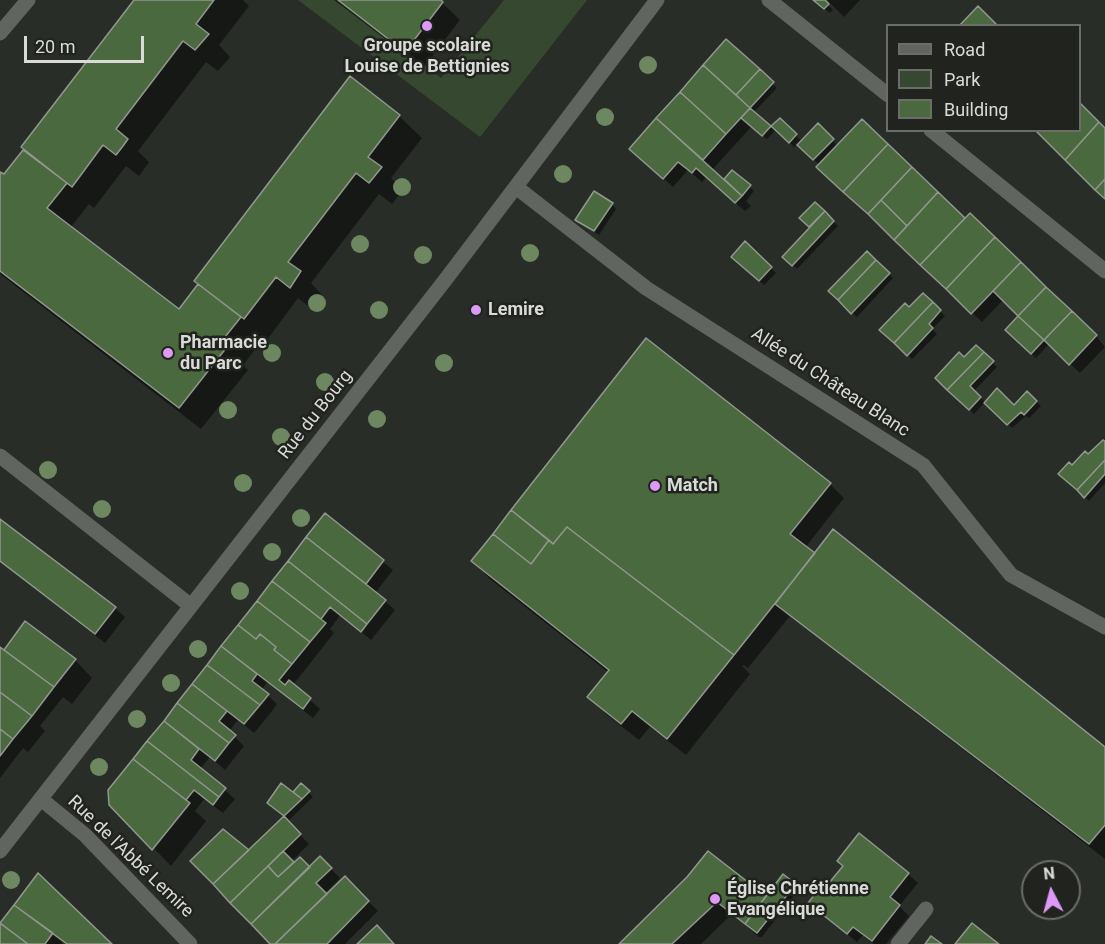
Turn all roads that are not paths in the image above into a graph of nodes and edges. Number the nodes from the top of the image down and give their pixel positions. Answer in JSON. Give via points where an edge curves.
{"nodes":[{"id":1,"x":28,"y":0,"type":"edge"},
{"id":2,"x":657,"y":0,"type":"edge"},
{"id":3,"x":769,"y":0,"type":"edge"},
{"id":4,"x":0,"y":33,"type":"edge"},
{"id":5,"x":886,"y":93,"type":"edge"},
{"id":6,"x":933,"y":132,"type":"edge"},
{"id":7,"x":516,"y":187,"type":"junction"},
{"id":8,"x":1105,"y":271,"type":"edge"},
{"id":9,"x":0,"y":456,"type":"edge"},
{"id":10,"x":191,"y":606,"type":"junction"},
{"id":11,"x":1105,"y":627,"type":"edge"},
{"id":12,"x":40,"y":799,"type":"junction"},
{"id":13,"x":1,"y":849,"type":"edge"},
{"id":14,"x":926,"y":909,"type":"dead end"},
{"id":15,"x":190,"y":944,"type":"edge"},
{"id":16,"x":898,"y":944,"type":"edge"}],
"edges":[{"from":1,"to":4,"type":"street"},
{"from":2,"to":7,"type":"street","name":"Rue du Bourg"},
{"from":3,"to":5,"type":"street"},
{"from":6,"to":8,"type":"street"},
{"from":7,"to":10,"type":"street","name":"Rue du Bourg"},
{"from":7,"to":11,"type":"street","name":"Allée du Château Blanc","via":[[646,288],[923,465],[1011,575]]},
{"from":9,"to":10,"type":"street"},
{"from":10,"to":12,"type":"street","name":"Rue du Bourg"},
{"from":12,"to":13,"type":"street","name":"Rue du Bourg"},
{"from":12,"to":15,"type":"street","name":"Rue de l'Abbé Lemire","via":[[85,835]]},
{"from":14,"to":16,"type":"street"}]}
